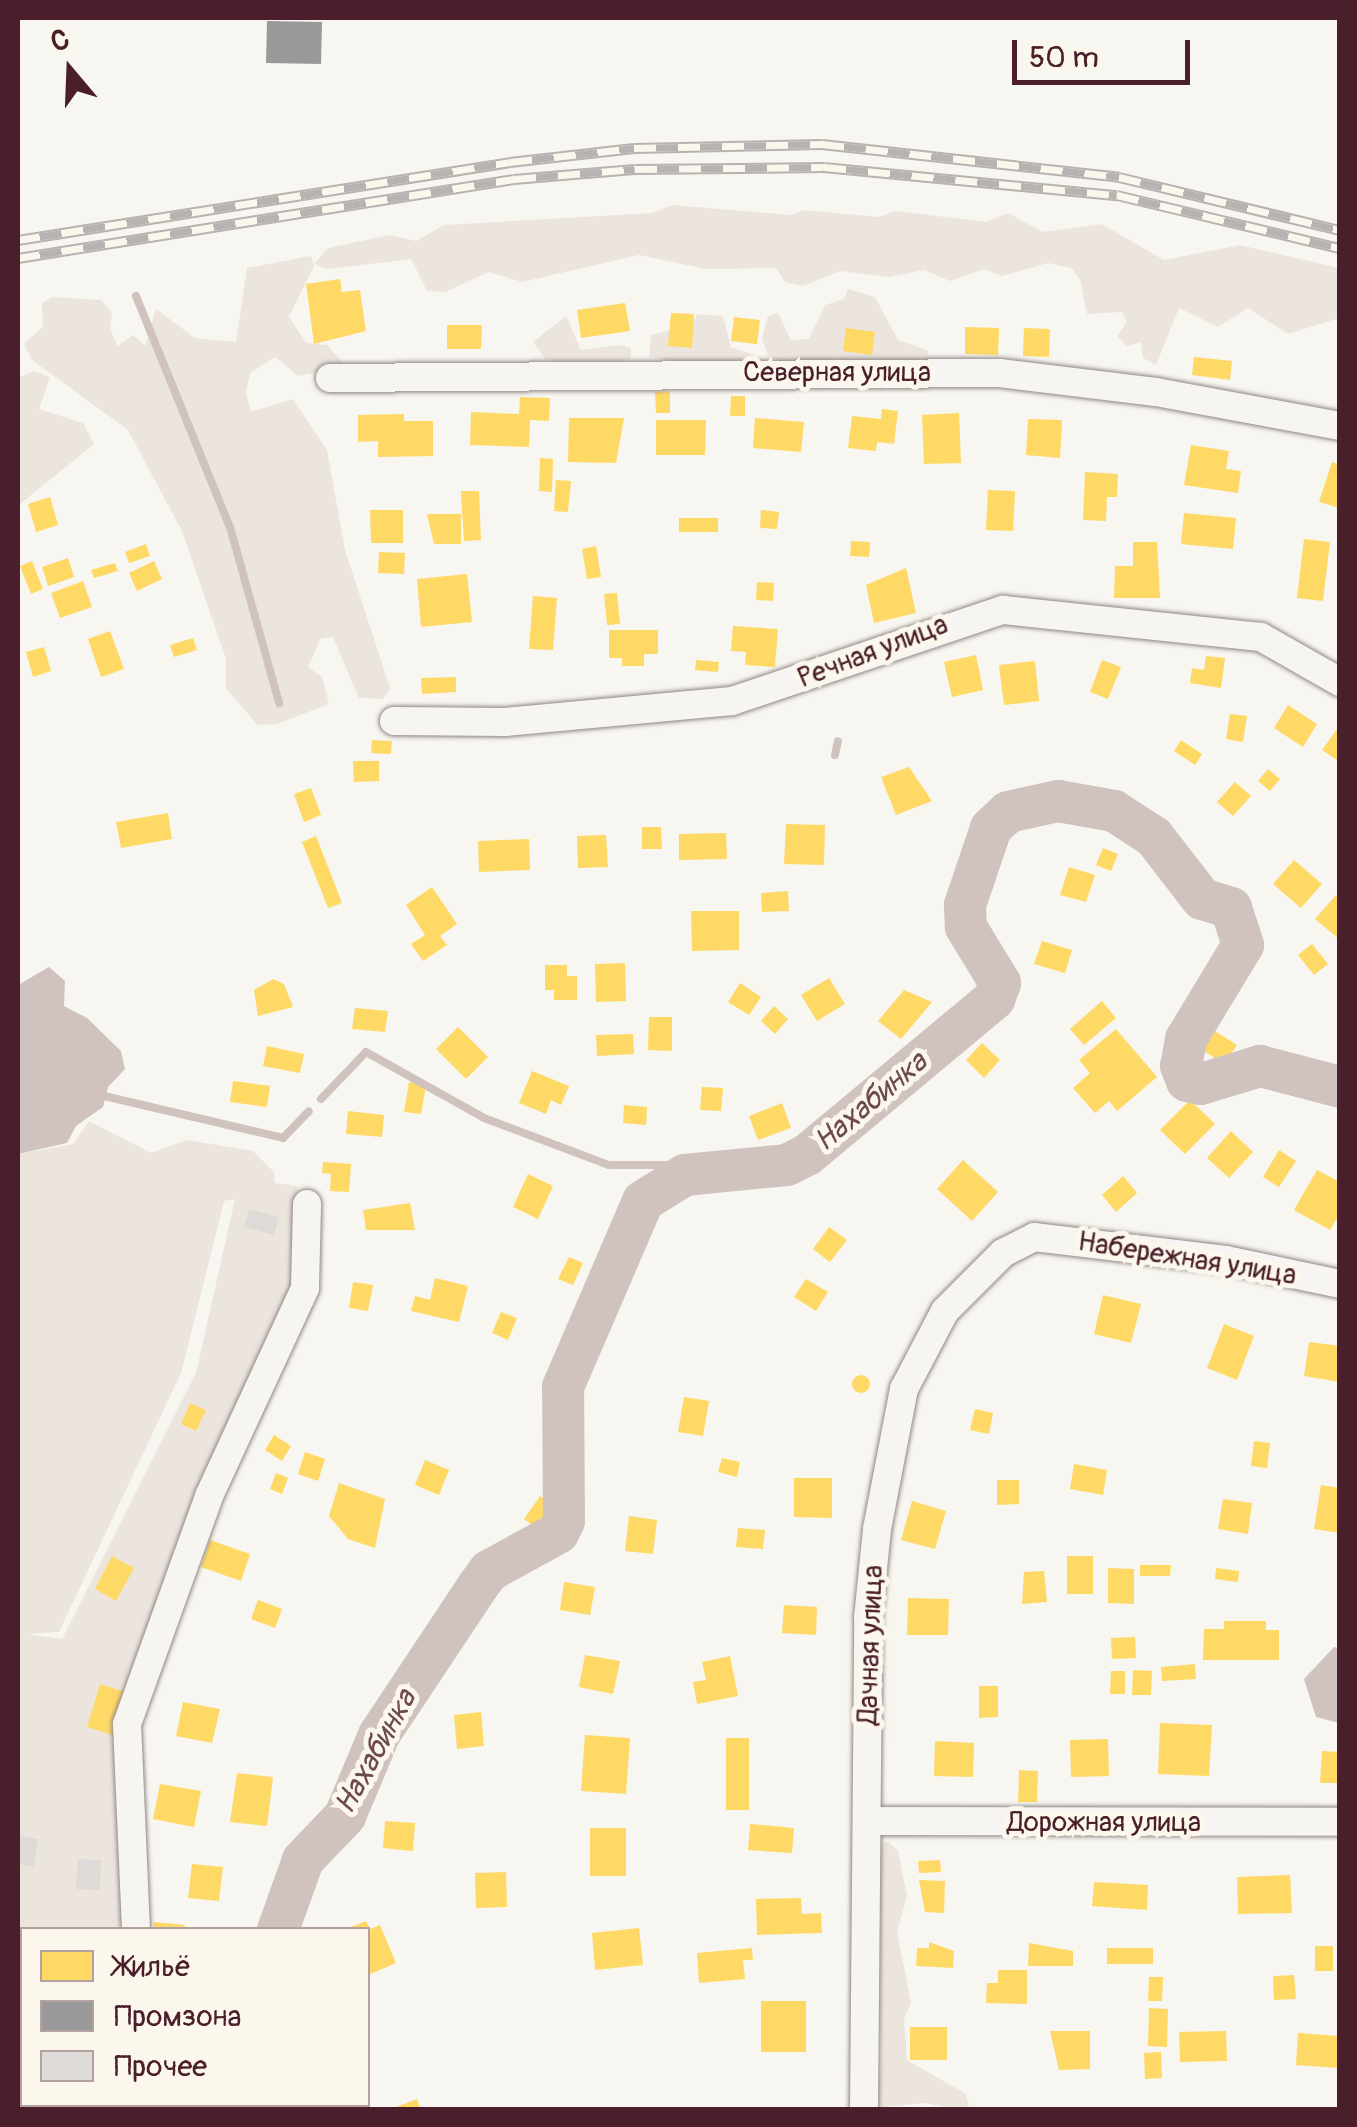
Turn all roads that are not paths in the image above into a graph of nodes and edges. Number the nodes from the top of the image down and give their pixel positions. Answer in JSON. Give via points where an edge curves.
{"nodes":[{"id":1,"x":330,"y":378,"type":"dead end"},
{"id":2,"x":1340,"y":426,"type":"edge"},
{"id":3,"x":1340,"y":682,"type":"edge"},
{"id":4,"x":394,"y":720,"type":"dead end"},
{"id":5,"x":307,"y":1204,"type":"dead end"},
{"id":6,"x":1034,"y":1238,"type":"joint"},
{"id":7,"x":1340,"y":1284,"type":"edge"},
{"id":8,"x":868,"y":1821,"type":"junction"},
{"id":9,"x":1340,"y":1822,"type":"edge"},
{"id":10,"x":136,"y":1927,"type":"edge"},
{"id":11,"x":864,"y":2110,"type":"edge"}],
"edges":[{"from":1,"to":2,"type":"street","name":"Северная улица","via":[[1000,374],[1156,392]]},
{"from":3,"to":4,"type":"street","name":"Речная улица","via":[[1261,637],[1002,610],[732,701],[505,722]]},
{"from":5,"to":10,"type":"street","via":[[305,1288],[209,1496],[127,1724]]},
{"from":6,"to":7,"type":"street","name":"Набережная улица","via":[[1226,1260]]},
{"from":6,"to":8,"type":"street","name":"Дачная улица","via":[[1003,1253],[945,1311],[904,1389],[888,1448],[868,1618]]},
{"from":8,"to":9,"type":"street","name":"Дорожная улица"},
{"from":8,"to":11,"type":"street","name":"Дачная улица"}]}
